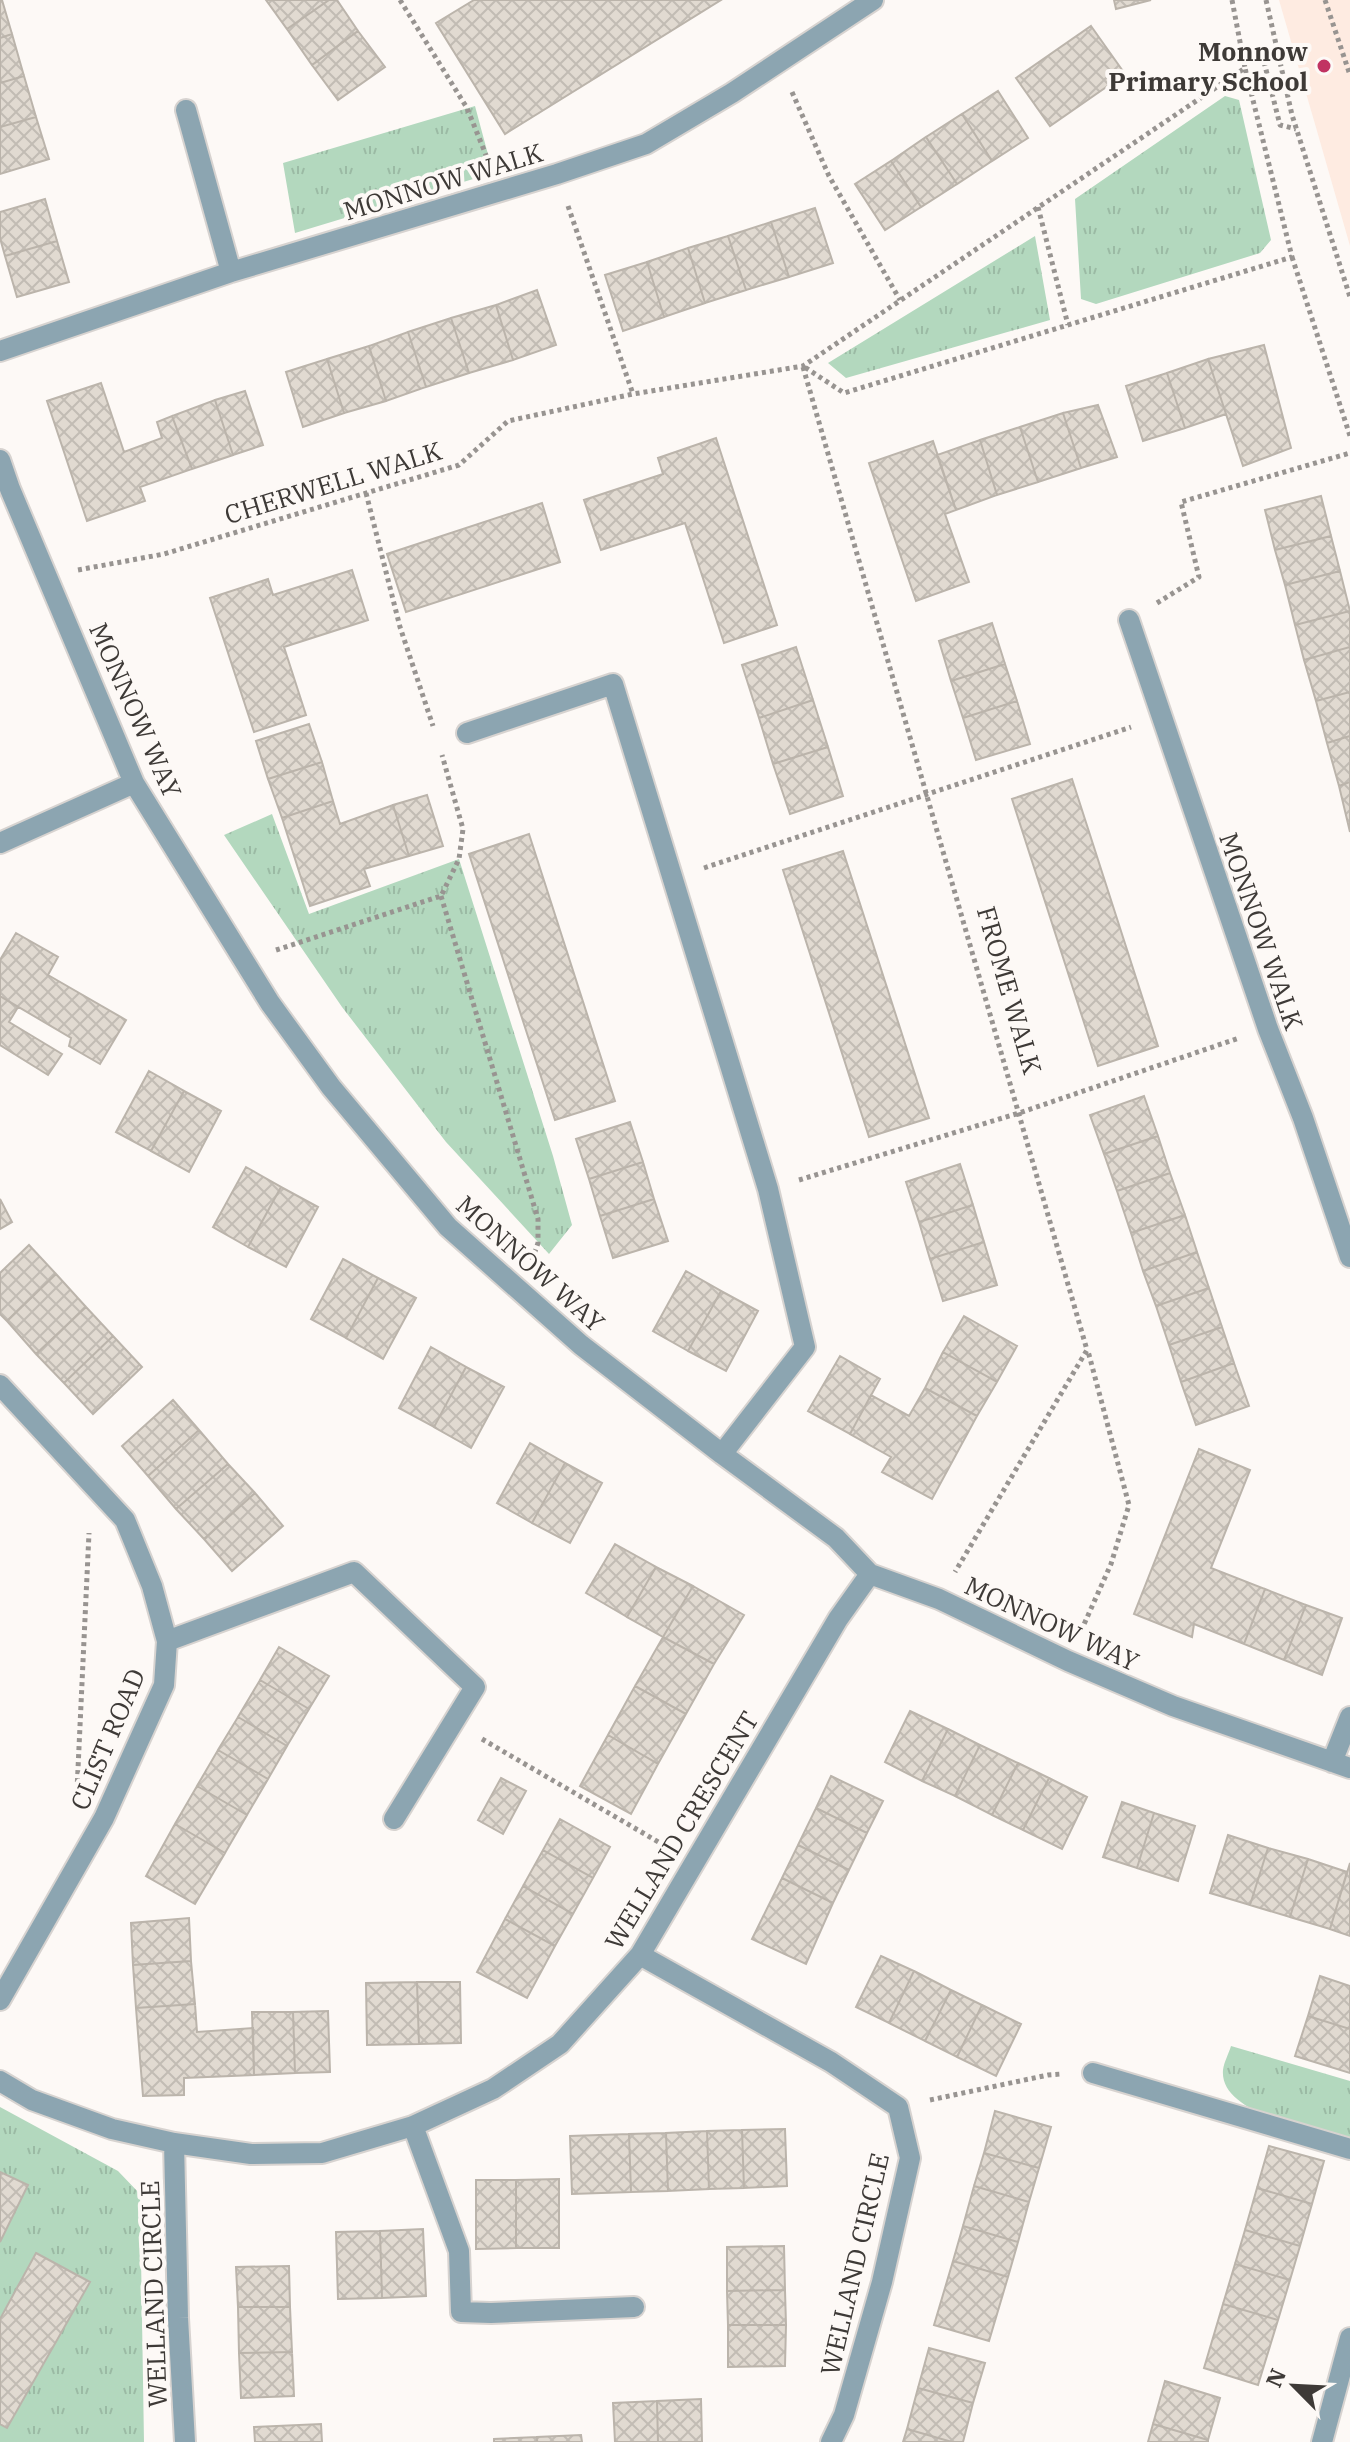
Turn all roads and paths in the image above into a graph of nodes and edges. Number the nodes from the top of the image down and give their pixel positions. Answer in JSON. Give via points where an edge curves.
{"nodes":[{"id":1,"x":400,"y":0,"type":"edge"},
{"id":2,"x":873,"y":0,"type":"edge"},
{"id":3,"x":1232,"y":0,"type":"edge"},
{"id":4,"x":1266,"y":0,"type":"edge"},
{"id":5,"x":1325,"y":0,"type":"edge"},
{"id":6,"x":1242,"y":55,"type":"junction"},
{"id":7,"x":779,"y":62,"type":"junction"},
{"id":8,"x":1245,"y":68,"type":"junction"},
{"id":9,"x":1350,"y":75,"type":"edge"},
{"id":10,"x":186,"y":110,"type":"dead end"},
{"id":11,"x":1297,"y":129,"type":"junction"},
{"id":12,"x":557,"y":174,"type":"junction"},
{"id":13,"x":498,"y":192,"type":"junction"},
{"id":14,"x":1038,"y":207,"type":"junction"},
{"id":15,"x":1292,"y":257,"type":"junction"},
{"id":16,"x":231,"y":272,"type":"junction"},
{"id":17,"x":1350,"y":297,"type":"edge"},
{"id":18,"x":900,"y":300,"type":"junction"},
{"id":19,"x":1068,"y":325,"type":"junction"},
{"id":20,"x":0,"y":351,"type":"edge"},
{"id":21,"x":803,"y":366,"type":"junction"},
{"id":22,"x":633,"y":394,"type":"junction"},
{"id":23,"x":1350,"y":436,"type":"edge"},
{"id":24,"x":1350,"y":453,"type":"edge"},
{"id":25,"x":0,"y":460,"type":"edge"},
{"id":26,"x":366,"y":493,"type":"junction"},
{"id":27,"x":48,"y":576,"type":"junction"},
{"id":28,"x":1129,"y":620,"type":"joint"},
{"id":29,"x":1162,"y":717,"type":"junction"},
{"id":30,"x":434,"y":727,"type":"dead end"},
{"id":31,"x":467,"y":733,"type":"dead end"},
{"id":32,"x":437,"y":741,"type":"dead end"},
{"id":33,"x":134,"y":783,"type":"junction"},
{"id":34,"x":927,"y":795,"type":"junction"},
{"id":35,"x":0,"y":843,"type":"edge"},
{"id":36,"x":672,"y":878,"type":"junction"},
{"id":37,"x":441,"y":896,"type":"junction"},
{"id":38,"x":244,"y":960,"type":"junction"},
{"id":39,"x":1268,"y":1029,"type":"junction"},
{"id":40,"x":1019,"y":1113,"type":"junction"},
{"id":41,"x":768,"y":1189,"type":"junction"},
{"id":42,"x":1350,"y":1257,"type":"edge"},
{"id":43,"x":520,"y":1291,"type":"junction"},
{"id":44,"x":1087,"y":1350,"type":"junction"},
{"id":45,"x":0,"y":1385,"type":"edge"},
{"id":46,"x":722,"y":1454,"type":"junction"},
{"id":47,"x":92,"y":1484,"type":"junction"},
{"id":48,"x":870,"y":1574,"type":"junction"},
{"id":49,"x":939,"y":1599,"type":"junction"},
{"id":50,"x":167,"y":1641,"type":"junction"},
{"id":51,"x":1068,"y":1661,"type":"junction"},
{"id":52,"x":1350,"y":1717,"type":"edge"},
{"id":53,"x":454,"y":1722,"type":"junction"},
{"id":54,"x":1341,"y":1765,"type":"edge"},
{"id":55,"x":77,"y":1795,"type":"dead end"},
{"id":56,"x":394,"y":1819,"type":"dead end"},
{"id":57,"x":694,"y":1863,"type":"junction"},
{"id":58,"x":640,"y":1955,"type":"junction"},
{"id":59,"x":0,"y":2000,"type":"edge"},
{"id":60,"x":1093,"y":2073,"type":"joint"},
{"id":61,"x":0,"y":2081,"type":"edge"},
{"id":62,"x":898,"y":2107,"type":"junction"},
{"id":63,"x":413,"y":2126,"type":"junction"},
{"id":64,"x":174,"y":2143,"type":"junction"},
{"id":65,"x":1350,"y":2149,"type":"edge"},
{"id":66,"x":634,"y":2307,"type":"dead end"},
{"id":67,"x":1350,"y":2338,"type":"edge"},
{"id":68,"x":185,"y":2442,"type":"edge"},
{"id":69,"x":831,"y":2442,"type":"edge"},
{"id":70,"x":1322,"y":2442,"type":"edge"}],
"edges":[{"from":1,"to":13,"type":"path","via":[[467,108]]},
{"from":2,"to":7,"type":"street","name":"MONNOW WALK"},
{"from":3,"to":6,"type":"path"},
{"from":4,"to":11,"type":"path"},
{"from":5,"to":9,"type":"path"},
{"from":6,"to":8,"type":"path"},
{"from":6,"to":11,"type":"path","via":[[1261,50],[1280,125]]},
{"from":7,"to":12,"type":"street","name":"MONNOW WALK","via":[[646,144]]},
{"from":7,"to":18,"type":"path","via":[[829,176]]},
{"from":8,"to":14,"type":"path"},
{"from":8,"to":15,"type":"path"},
{"from":10,"to":16,"type":"street"},
{"from":11,"to":17,"type":"path"},
{"from":12,"to":13,"type":"street","name":"MONNOW WALK"},
{"from":12,"to":22,"type":"path"},
{"from":13,"to":16,"type":"street","name":"MONNOW WALK"},
{"from":14,"to":18,"type":"path"},
{"from":14,"to":19,"type":"path"},
{"from":15,"to":19,"type":"path"},
{"from":15,"to":23,"type":"path"},
{"from":16,"to":20,"type":"street","name":"MONNOW WALK"},
{"from":18,"to":21,"type":"path"},
{"from":19,"to":21,"type":"path","via":[[844,393]]},
{"from":21,"to":22,"type":"path","name":"CHERWELL WALK"},
{"from":21,"to":34,"type":"path","name":"FROME WALK"},
{"from":22,"to":26,"type":"path","name":"CHERWELL WALK","via":[[508,421],[459,465]]},
{"from":24,"to":28,"type":"path","via":[[1181,502],[1199,577]]},
{"from":25,"to":27,"type":"street","name":"MONNOW WAY"},
{"from":26,"to":27,"type":"path","name":"CHERWELL WALK","via":[[164,554]]},
{"from":26,"to":30,"type":"path","via":[[400,627]]},
{"from":27,"to":33,"type":"street","name":"MONNOW WAY"},
{"from":28,"to":29,"type":"street","name":"MONNOW WALK"},
{"from":29,"to":34,"type":"path"},
{"from":29,"to":39,"type":"street","name":"MONNOW WALK"},
{"from":31,"to":36,"type":"street","via":[[613,684]]},
{"from":32,"to":37,"type":"path","via":[[463,829],[459,859]]},
{"from":33,"to":35,"type":"street"},
{"from":33,"to":38,"type":"street","name":"MONNOW WAY"},
{"from":34,"to":36,"type":"path"},
{"from":34,"to":40,"type":"path","name":"FROME WALK"},
{"from":36,"to":41,"type":"street"},
{"from":37,"to":38,"type":"path"},
{"from":37,"to":43,"type":"path","via":[[538,1219],[538,1243]]},
{"from":38,"to":43,"type":"street","name":"MONNOW WAY","via":[[331,1087],[448,1227]]},
{"from":39,"to":40,"type":"path"},
{"from":39,"to":42,"type":"street","name":"MONNOW WALK"},
{"from":40,"to":41,"type":"path"},
{"from":40,"to":44,"type":"path","name":"FROME WALK"},
{"from":41,"to":46,"type":"street","via":[[805,1347]]},
{"from":43,"to":46,"type":"street","name":"MONNOW WAY"},
{"from":44,"to":49,"type":"path"},
{"from":44,"to":51,"type":"path","name":"FROME WALK","via":[[1129,1505],[1111,1564]]},
{"from":45,"to":47,"type":"street","name":"CLIST ROAD"},
{"from":46,"to":48,"type":"street","name":"MONNOW WAY","via":[[836,1538]]},
{"from":47,"to":50,"type":"street","name":"CLIST ROAD","via":[[125,1520]]},
{"from":47,"to":55,"type":"path"},
{"from":48,"to":49,"type":"street","name":"MONNOW WAY"},
{"from":48,"to":57,"type":"street","name":"WELLAND CRESCENT"},
{"from":49,"to":51,"type":"street","name":"MONNOW WAY"},
{"from":50,"to":53,"type":"street","via":[[354,1572],[475,1687]]},
{"from":50,"to":59,"type":"street","name":"CLIST ROAD","via":[[164,1685],[104,1818]]},
{"from":51,"to":54,"type":"street","name":"MONNOW WAY","via":[[1173,1706]]},
{"from":52,"to":54,"type":"street"},
{"from":53,"to":56,"type":"street"},
{"from":53,"to":57,"type":"path"},
{"from":57,"to":58,"type":"street","name":"WELLAND CRESCENT"},
{"from":58,"to":62,"type":"street","via":[[831,2062]]},
{"from":58,"to":63,"type":"street","name":"WELLAND CRESCENT","via":[[560,2044],[493,2089]]},
{"from":60,"to":62,"type":"path","via":[[1048,2075]]},
{"from":60,"to":65,"type":"street"},
{"from":61,"to":64,"type":"street","name":"WELLAND CRESCENT","via":[[32,2100],[112,2129]]},
{"from":62,"to":69,"type":"street","name":"WELLAND CIRCLE","via":[[910,2158],[882,2282],[844,2415]]},
{"from":63,"to":64,"type":"street","name":"WELLAND CRESCENT","via":[[322,2153],[251,2154]]},
{"from":63,"to":66,"type":"street","via":[[459,2251],[461,2312]]},
{"from":64,"to":68,"type":"street","name":"WELLAND CIRCLE"},
{"from":67,"to":70,"type":"street"}]}
